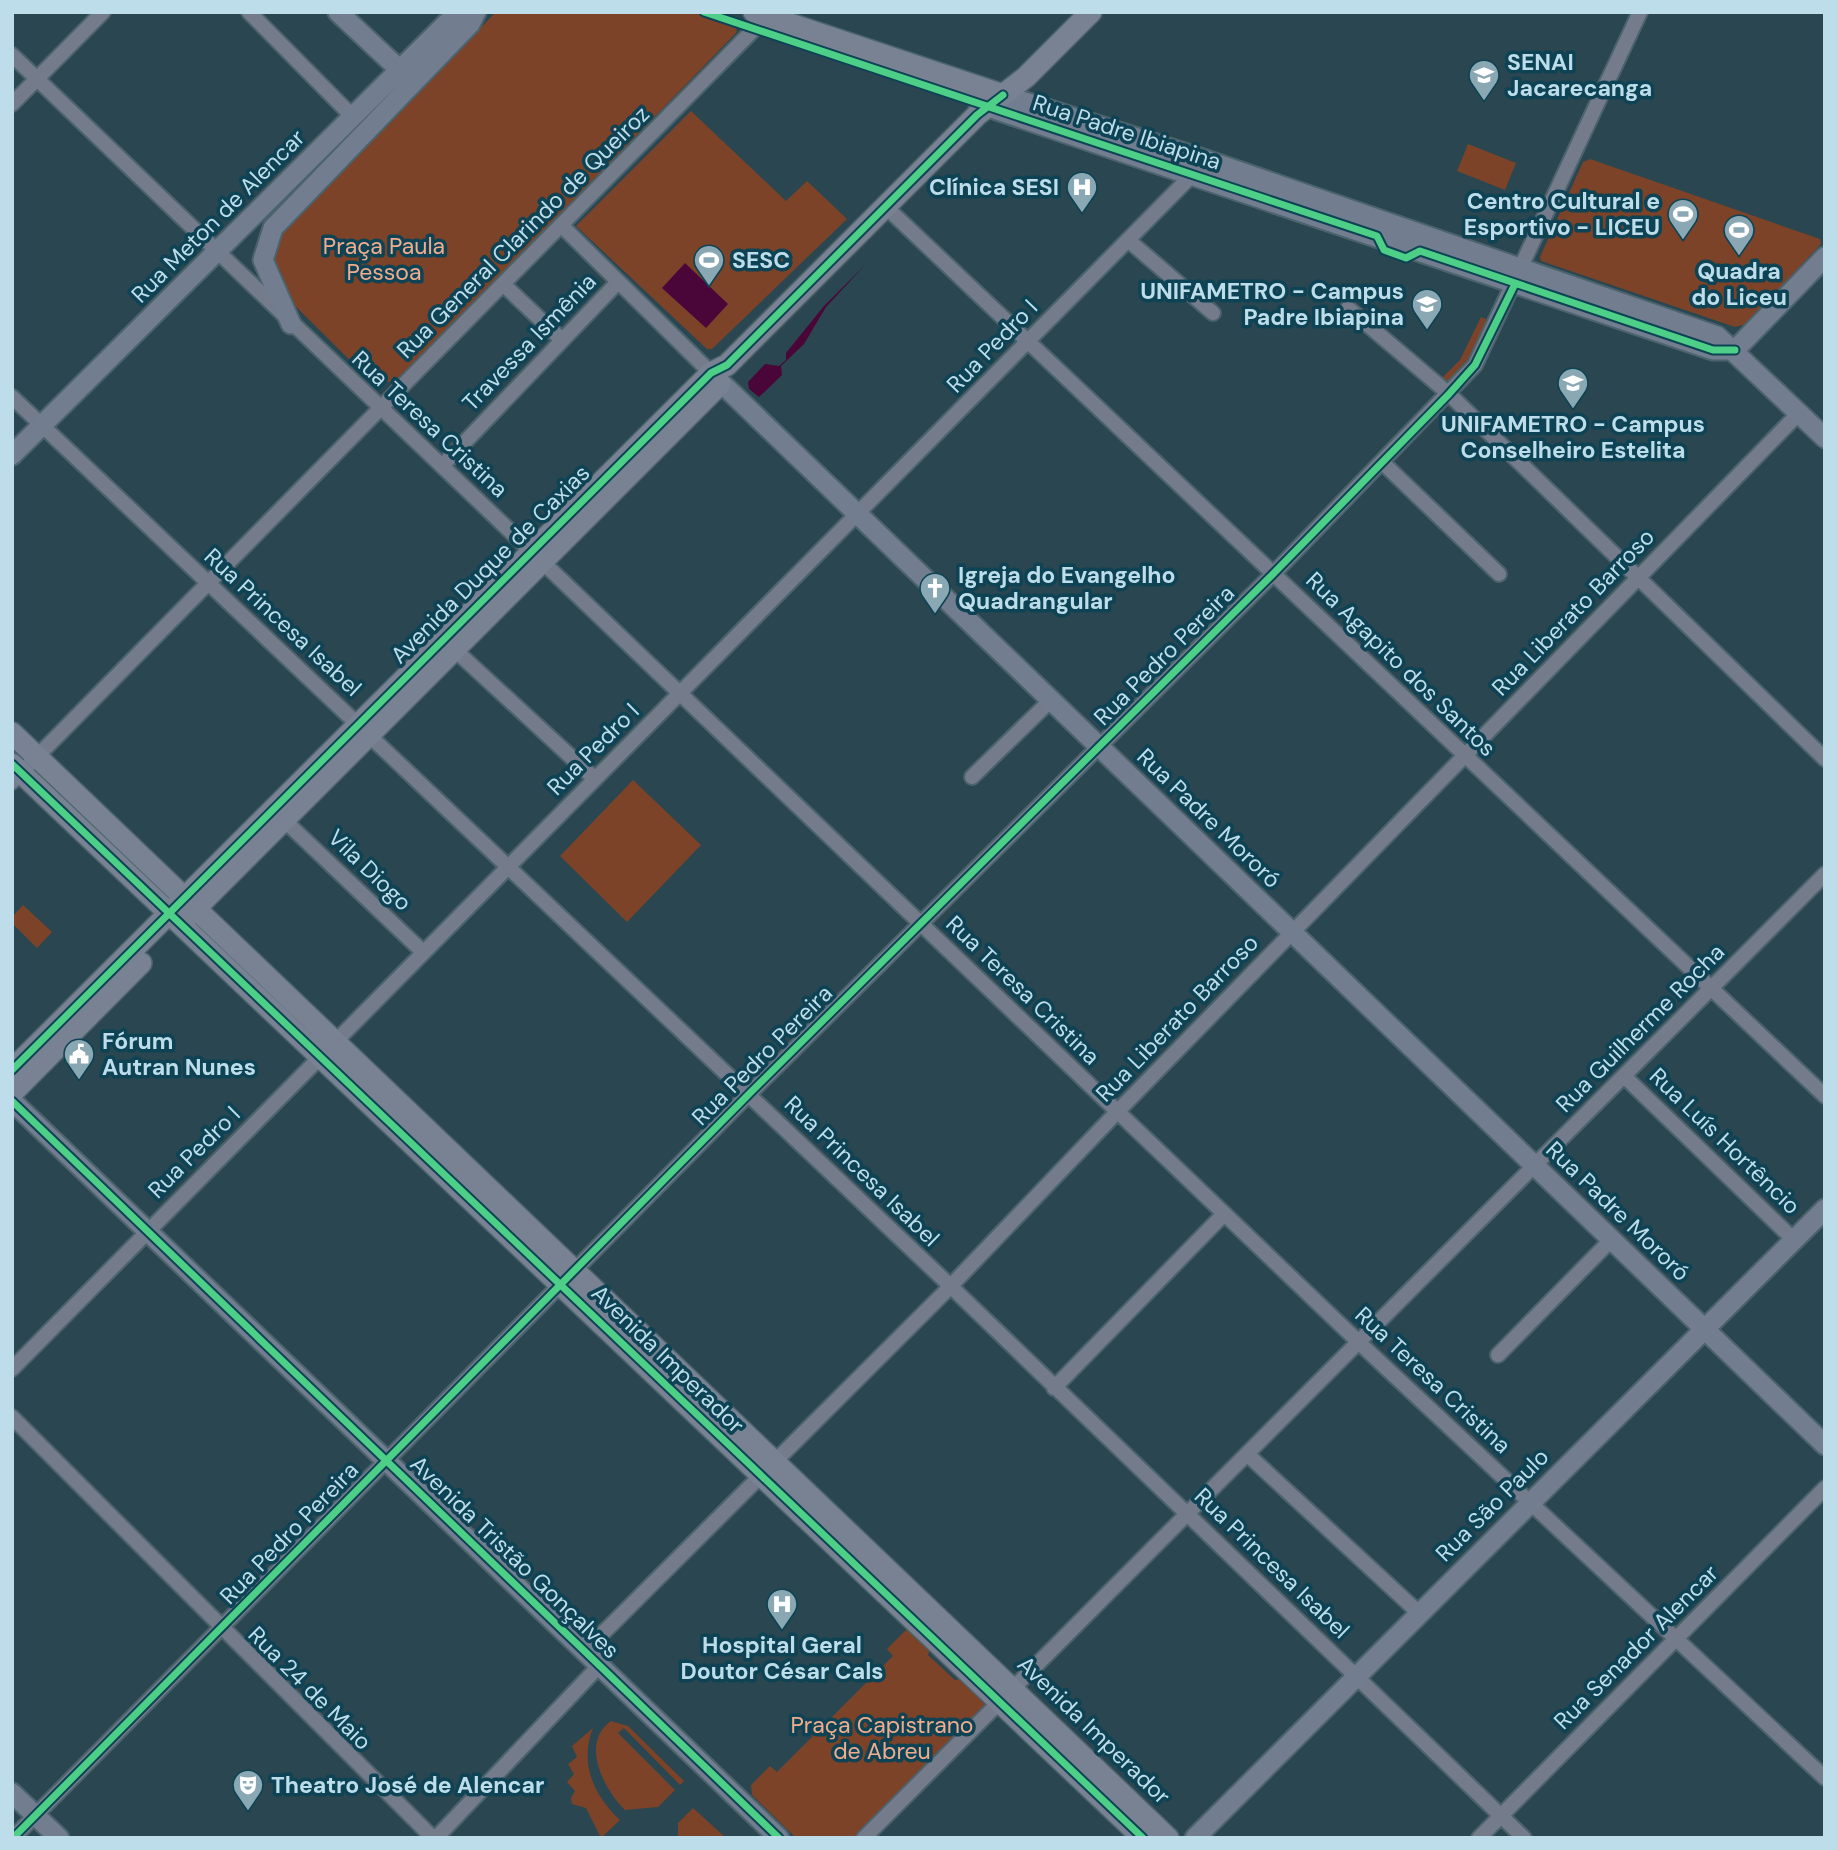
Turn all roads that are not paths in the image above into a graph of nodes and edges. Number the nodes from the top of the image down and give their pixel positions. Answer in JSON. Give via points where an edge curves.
{"nodes":[{"id":1,"x":103,"y":12,"type":"edge"},
{"id":2,"x":249,"y":12,"type":"edge"},
{"id":3,"x":338,"y":12,"type":"edge"},
{"id":4,"x":458,"y":12,"type":"edge"},
{"id":5,"x":476,"y":12,"type":"edge"},
{"id":6,"x":1070,"y":12,"type":"edge"},
{"id":7,"x":1090,"y":12,"type":"edge"},
{"id":8,"x":1640,"y":12,"type":"edge"},
{"id":9,"x":764,"y":14,"type":"edge"},
{"id":10,"x":12,"y":55,"type":"edge"},
{"id":11,"x":400,"y":69,"type":"junction"},
{"id":12,"x":37,"y":79,"type":"junction"},
{"id":13,"x":990,"y":100,"type":"junction"},
{"id":14,"x":12,"y":104,"type":"edge"},
{"id":15,"x":353,"y":117,"type":"junction"},
{"id":16,"x":1200,"y":167,"type":"junction"},
{"id":17,"x":886,"y":206,"type":"junction"},
{"id":18,"x":561,"y":225,"type":"junction"},
{"id":19,"x":1128,"y":240,"type":"junction"},
{"id":20,"x":217,"y":251,"type":"junction"},
{"id":21,"x":1825,"y":257,"type":"edge"},
{"id":22,"x":1518,"y":276,"type":"junction"},
{"id":23,"x":618,"y":282,"type":"junction"},
{"id":24,"x":503,"y":284,"type":"junction"},
{"id":25,"x":1348,"y":308,"type":"dead end"},
{"id":26,"x":1213,"y":313,"type":"dead end"},
{"id":27,"x":291,"y":324,"type":"junction"},
{"id":28,"x":562,"y":340,"type":"junction"},
{"id":29,"x":1030,"y":340,"type":"junction"},
{"id":30,"x":1735,"y":350,"type":"junction"},
{"id":31,"x":719,"y":374,"type":"junction"},
{"id":32,"x":1449,"y":394,"type":"junction"},
{"id":33,"x":12,"y":397,"type":"edge"},
{"id":34,"x":381,"y":408,"type":"junction"},
{"id":35,"x":1799,"y":413,"type":"junction"},
{"id":36,"x":41,"y":425,"type":"junction"},
{"id":37,"x":1825,"y":438,"type":"edge"},
{"id":38,"x":12,"y":454,"type":"edge"},
{"id":39,"x":1382,"y":462,"type":"junction"},
{"id":40,"x":443,"y":465,"type":"junction"},
{"id":41,"x":859,"y":514,"type":"junction"},
{"id":42,"x":536,"y":556,"type":"junction"},
{"id":43,"x":1274,"y":573,"type":"junction"},
{"id":44,"x":1499,"y":574,"type":"dead end"},
{"id":45,"x":1638,"y":578,"type":"junction"},
{"id":46,"x":209,"y":584,"type":"junction"},
{"id":47,"x":455,"y":650,"type":"junction"},
{"id":48,"x":680,"y":694,"type":"junction"},
{"id":49,"x":1051,"y":700,"type":"junction"},
{"id":50,"x":364,"y":730,"type":"junction"},
{"id":51,"x":12,"y":733,"type":"edge"},
{"id":52,"x":1099,"y":745,"type":"junction"},
{"id":53,"x":1464,"y":756,"type":"junction"},
{"id":54,"x":37,"y":757,"type":"junction"},
{"id":55,"x":1825,"y":759,"type":"edge"},
{"id":56,"x":15,"y":773,"type":"edge"},
{"id":57,"x":972,"y":778,"type":"dead end"},
{"id":58,"x":595,"y":779,"type":"junction"},
{"id":59,"x":285,"y":820,"type":"junction"},
{"id":60,"x":509,"y":868,"type":"junction"},
{"id":61,"x":1825,"y":874,"type":"edge"},
{"id":62,"x":183,"y":911,"type":"junction"},
{"id":63,"x":922,"y":924,"type":"junction"},
{"id":64,"x":1293,"y":932,"type":"junction"},
{"id":65,"x":423,"y":952,"type":"junction"},
{"id":66,"x":1712,"y":989,"type":"junction"},
{"id":67,"x":328,"y":1049,"type":"junction"},
{"id":68,"x":12,"y":1070,"type":"edge"},
{"id":69,"x":1624,"y":1076,"type":"junction"},
{"id":70,"x":12,"y":1093,"type":"edge"},
{"id":71,"x":749,"y":1094,"type":"junction"},
{"id":72,"x":1825,"y":1096,"type":"edge"},
{"id":73,"x":12,"y":1101,"type":"edge"},
{"id":74,"x":1116,"y":1111,"type":"junction"},
{"id":75,"x":1535,"y":1165,"type":"junction"},
{"id":76,"x":1825,"y":1209,"type":"edge"},
{"id":77,"x":1224,"y":1214,"type":"junction"},
{"id":78,"x":149,"y":1231,"type":"junction"},
{"id":79,"x":1793,"y":1239,"type":"junction"},
{"id":80,"x":1604,"y":1246,"type":"junction"},
{"id":81,"x":568,"y":1277,"type":"junction"},
{"id":82,"x":950,"y":1286,"type":"junction"},
{"id":83,"x":1704,"y":1328,"type":"junction"},
{"id":84,"x":1359,"y":1342,"type":"junction"},
{"id":85,"x":1498,"y":1355,"type":"dead end"},
{"id":86,"x":12,"y":1368,"type":"edge"},
{"id":87,"x":1054,"y":1388,"type":"junction"},
{"id":88,"x":12,"y":1417,"type":"edge"},
{"id":89,"x":1825,"y":1445,"type":"edge"},
{"id":90,"x":1247,"y":1454,"type":"junction"},
{"id":91,"x":388,"y":1461,"type":"junction"},
{"id":92,"x":769,"y":1467,"type":"junction"},
{"id":93,"x":1825,"y":1488,"type":"edge"},
{"id":94,"x":1529,"y":1501,"type":"junction"},
{"id":95,"x":1188,"y":1513,"type":"junction"},
{"id":96,"x":1419,"y":1613,"type":"junction"},
{"id":97,"x":223,"y":1628,"type":"junction"},
{"id":98,"x":1677,"y":1638,"type":"junction"},
{"id":99,"x":585,"y":1651,"type":"junction"},
{"id":100,"x":600,"y":1665,"type":"junction"},
{"id":101,"x":1357,"y":1676,"type":"junction"},
{"id":102,"x":1006,"y":1694,"type":"junction"},
{"id":103,"x":1825,"y":1778,"type":"edge"},
{"id":104,"x":12,"y":1793,"type":"edge"},
{"id":105,"x":1501,"y":1815,"type":"junction"},
{"id":106,"x":35,"y":1816,"type":"junction"},
{"id":107,"x":13,"y":1838,"type":"edge"},
{"id":108,"x":59,"y":1838,"type":"edge"},
{"id":109,"x":434,"y":1838,"type":"edge"},
{"id":110,"x":779,"y":1838,"type":"edge"},
{"id":111,"x":864,"y":1838,"type":"edge"},
{"id":112,"x":1143,"y":1838,"type":"edge"},
{"id":113,"x":1168,"y":1838,"type":"edge"},
{"id":114,"x":1195,"y":1838,"type":"edge"},
{"id":115,"x":1479,"y":1838,"type":"edge"},
{"id":116,"x":1524,"y":1838,"type":"edge"}],
"edges":[{"from":1,"to":12,"type":"street"},
{"from":2,"to":15,"type":"street"},
{"from":3,"to":11,"type":"street"},
{"from":4,"to":11,"type":"street","name":"Rua Meton de Alencar"},
{"from":5,"to":27,"type":"street","via":[[470,24],[274,228],[263,260]]},
{"from":6,"to":13,"type":"main road","name":"Avenida Duque de Caxias"},
{"from":7,"to":13,"type":"main road","name":"Avenida Duque de Caxias","via":[[1026,77]]},
{"from":8,"to":22,"type":"street","name":"Rua Pedro Pereira"},
{"from":9,"to":13,"type":"main road","name":"Rua Padre Ibiapina"},
{"from":9,"to":18,"type":"street","name":"Rua General Clarindo de Queiroz"},
{"from":10,"to":12,"type":"street","name":"Rua Teresa Cristina"},
{"from":11,"to":15,"type":"street","name":"Rua Meton de Alencar"},
{"from":12,"to":14,"type":"street"},
{"from":12,"to":20,"type":"street","name":"Rua Teresa Cristina"},
{"from":13,"to":16,"type":"street","name":"Rua Padre Ibiapina"},
{"from":13,"to":17,"type":"main road","name":"Avenida Duque de Caxias"},
{"from":15,"to":20,"type":"street","name":"Rua Meton de Alencar"},
{"from":16,"to":19,"type":"street","name":"Rua Pedro I"},
{"from":16,"to":22,"type":"street","name":"Rua Padre Ibiapina"},
{"from":17,"to":29,"type":"street","name":"Rua Agapito dos Santos"},
{"from":17,"to":31,"type":"main road","name":"Avenida Duque de Caxias"},
{"from":18,"to":23,"type":"street","name":"Rua Padre Mororó"},
{"from":18,"to":24,"type":"street","name":"Rua General Clarindo de Queiroz"},
{"from":19,"to":26,"type":"street"},
{"from":19,"to":29,"type":"street","name":"Rua Pedro I"},
{"from":20,"to":27,"type":"street","name":"Rua Teresa Cristina"},
{"from":20,"to":36,"type":"street","name":"Rua Meton de Alencar"},
{"from":21,"to":30,"type":"street"},
{"from":22,"to":30,"type":"street","name":"Rua Padre Ibiapina","via":[[1717,336]]},
{"from":22,"to":32,"type":"street","name":"Rua Pedro Pereira","via":[[1475,365]]},
{"from":23,"to":28,"type":"street","name":"Travessa Ismênia"},
{"from":23,"to":31,"type":"street","name":"Rua Padre Mororó"},
{"from":24,"to":28,"type":"street"},
{"from":24,"to":34,"type":"street","name":"Rua General Clarindo de Queiroz"},
{"from":25,"to":32,"type":"street"},
{"from":27,"to":34,"type":"street","name":"Rua Teresa Cristina"},
{"from":28,"to":40,"type":"street","name":"Travessa Ismênia"},
{"from":29,"to":41,"type":"street","name":"Rua Pedro I"},
{"from":29,"to":43,"type":"street","name":"Rua Agapito dos Santos"},
{"from":30,"to":35,"type":"street","name":"Rua Padre Ibiapina"},
{"from":31,"to":41,"type":"street","name":"Rua Padre Mororó"},
{"from":31,"to":42,"type":"main road","name":"Avenida Duque de Caxias"},
{"from":32,"to":39,"type":"street","name":"Rua Pedro Pereira"},
{"from":32,"to":45,"type":"street"},
{"from":33,"to":36,"type":"street","name":"Rua Princesa Isabel"},
{"from":34,"to":40,"type":"street","name":"Rua Teresa Cristina"},
{"from":34,"to":46,"type":"street","name":"Rua General Clarindo de Queiroz"},
{"from":35,"to":37,"type":"street","name":"Rua Padre Ibiapina"},
{"from":35,"to":45,"type":"street","name":"Rua Liberato Barroso"},
{"from":36,"to":38,"type":"street","name":"Rua Meton de Alencar"},
{"from":36,"to":46,"type":"street","name":"Rua Princesa Isabel"},
{"from":39,"to":43,"type":"street","name":"Rua Pedro Pereira"},
{"from":39,"to":44,"type":"street"},
{"from":40,"to":42,"type":"street","name":"Rua Teresa Cristina"},
{"from":41,"to":48,"type":"street","name":"Rua Pedro I"},
{"from":41,"to":49,"type":"street","name":"Rua Padre Mororó"},
{"from":42,"to":47,"type":"main road","name":"Avenida Duque de Caxias"},
{"from":42,"to":48,"type":"street","name":"Rua Teresa Cristina"},
{"from":42,"to":50,"type":"main road","name":"Avenida Duque de Caxias"},
{"from":43,"to":52,"type":"street","name":"Rua Pedro Pereira"},
{"from":43,"to":53,"type":"street","name":"Rua Agapito dos Santos"},
{"from":45,"to":53,"type":"street","name":"Rua Liberato Barroso"},
{"from":45,"to":55,"type":"street"},
{"from":46,"to":50,"type":"street","name":"Rua Princesa Isabel"},
{"from":46,"to":54,"type":"street","name":"Rua General Clarindo de Queiroz"},
{"from":47,"to":50,"type":"main road","name":"Avenida Duque de Caxias"},
{"from":47,"to":58,"type":"street"},
{"from":48,"to":58,"type":"street","name":"Rua Pedro I"},
{"from":48,"to":63,"type":"street","name":"Rua Teresa Cristina"},
{"from":49,"to":52,"type":"street","name":"Rua Padre Mororó"},
{"from":49,"to":57,"type":"street"},
{"from":50,"to":59,"type":"main road","name":"Avenida Duque de Caxias"},
{"from":50,"to":60,"type":"street","name":"Rua Princesa Isabel"},
{"from":50,"to":62,"type":"main road","name":"Avenida Duque de Caxias"},
{"from":51,"to":54,"type":"main road","name":"Avenida Imperador"},
{"from":52,"to":63,"type":"street","name":"Rua Pedro Pereira"},
{"from":52,"to":64,"type":"street","name":"Rua Padre Mororó"},
{"from":53,"to":64,"type":"street","name":"Rua Liberato Barroso"},
{"from":53,"to":66,"type":"street","name":"Rua Agapito dos Santos"},
{"from":54,"to":56,"type":"street","name":"Rua General Clarindo de Queiroz"},
{"from":54,"to":62,"type":"main road","name":"Avenida Imperador"},
{"from":56,"to":62,"type":"main road","name":"Avenida Imperador"},
{"from":58,"to":60,"type":"street","name":"Rua Pedro I"},
{"from":59,"to":62,"type":"main road","name":"Avenida Duque de Caxias"},
{"from":59,"to":65,"type":"street","name":"Vila Diogo"},
{"from":60,"to":65,"type":"street","name":"Rua Pedro I"},
{"from":60,"to":71,"type":"street","name":"Rua Princesa Isabel"},
{"from":61,"to":66,"type":"street","name":"Rua Guilherme Rocha"},
{"from":62,"to":67,"type":"main road","name":"Avenida Imperador"},
{"from":62,"to":68,"type":"main road","name":"Avenida Duque de Caxias"},
{"from":62,"to":70,"type":"main road","name":"Avenida Duque de Caxias"},
{"from":63,"to":71,"type":"street","name":"Rua Pedro Pereira"},
{"from":63,"to":74,"type":"street","name":"Rua Teresa Cristina"},
{"from":64,"to":74,"type":"street","name":"Rua Liberato Barroso"},
{"from":64,"to":75,"type":"street","name":"Rua Padre Mororó"},
{"from":65,"to":67,"type":"street","name":"Rua Pedro I"},
{"from":66,"to":69,"type":"street","name":"Rua Guilherme Rocha"},
{"from":66,"to":72,"type":"street","name":"Rua Agapito dos Santos"},
{"from":67,"to":78,"type":"street","name":"Rua Pedro I"},
{"from":67,"to":81,"type":"main road","name":"Avenida Imperador"},
{"from":69,"to":75,"type":"street","name":"Rua Guilherme Rocha"},
{"from":69,"to":79,"type":"street","name":"Rua Luís Hortêncio"},
{"from":71,"to":81,"type":"street","name":"Rua Pedro Pereira"},
{"from":71,"to":82,"type":"street","name":"Rua Princesa Isabel"},
{"from":73,"to":78,"type":"street","name":"Avenida Tristão Gonçalves"},
{"from":74,"to":77,"type":"street","name":"Rua Teresa Cristina"},
{"from":74,"to":82,"type":"street","name":"Rua Liberato Barroso"},
{"from":75,"to":80,"type":"street","name":"Rua Padre Mororó"},
{"from":75,"to":84,"type":"street","name":"Rua Guilherme Rocha"},
{"from":76,"to":79,"type":"street","name":"Rua São Paulo"},
{"from":77,"to":84,"type":"street","name":"Rua Teresa Cristina"},
{"from":77,"to":87,"type":"street"},
{"from":78,"to":86,"type":"street","name":"Rua Pedro I"},
{"from":78,"to":91,"type":"street","name":"Avenida Tristão Gonçalves"},
{"from":79,"to":83,"type":"street","name":"Rua São Paulo"},
{"from":80,"to":83,"type":"street","name":"Rua Padre Mororó"},
{"from":80,"to":85,"type":"street"},
{"from":81,"to":91,"type":"street","name":"Rua Pedro Pereira"},
{"from":81,"to":92,"type":"main road","name":"Avenida Imperador"},
{"from":82,"to":87,"type":"street","name":"Rua Princesa Isabel"},
{"from":82,"to":92,"type":"street","name":"Rua Liberato Barroso"},
{"from":83,"to":89,"type":"street","name":"Rua Padre Mororó"},
{"from":83,"to":94,"type":"street","name":"Rua São Paulo"},
{"from":84,"to":90,"type":"street","name":"Rua Guilherme Rocha"},
{"from":84,"to":94,"type":"street","name":"Rua Teresa Cristina"},
{"from":87,"to":95,"type":"street","name":"Rua Princesa Isabel"},
{"from":88,"to":97,"type":"street","name":"Rua 24 de Maio"},
{"from":90,"to":95,"type":"street","name":"Rua Guilherme Rocha"},
{"from":90,"to":96,"type":"street"},
{"from":91,"to":97,"type":"street","name":"Rua Pedro Pereira"},
{"from":91,"to":99,"type":"street","name":"Avenida Tristão Gonçalves"},
{"from":92,"to":99,"type":"street","name":"Rua Liberato Barroso"},
{"from":92,"to":102,"type":"main road","name":"Avenida Imperador"},
{"from":93,"to":98,"type":"street","name":"Rua Senador Alencar"},
{"from":94,"to":96,"type":"street","name":"Rua São Paulo"},
{"from":94,"to":98,"type":"street","name":"Rua Teresa Cristina"},
{"from":95,"to":101,"type":"street","name":"Rua Princesa Isabel"},
{"from":95,"to":102,"type":"street","name":"Rua Guilherme Rocha"},
{"from":96,"to":101,"type":"street","name":"Rua São Paulo"},
{"from":97,"to":106,"type":"street","name":"Rua Pedro Pereira"},
{"from":97,"to":109,"type":"street","name":"Rua 24 de Maio"},
{"from":98,"to":103,"type":"street","name":"Rua Teresa Cristina"},
{"from":98,"to":105,"type":"street","name":"Rua Senador Alencar"},
{"from":99,"to":100,"type":"street","name":"Avenida Tristão Gonçalves"},
{"from":100,"to":109,"type":"street"},
{"from":100,"to":110,"type":"street","name":"Avenida Tristão Gonçalves"},
{"from":101,"to":105,"type":"street","name":"Rua Princesa Isabel"},
{"from":101,"to":114,"type":"street","name":"Rua São Paulo"},
{"from":102,"to":111,"type":"street","name":"Rua Guilherme Rocha"},
{"from":102,"to":112,"type":"main road","name":"Avenida Imperador"},
{"from":102,"to":113,"type":"main road","name":"Avenida Imperador"},
{"from":104,"to":106,"type":"street"},
{"from":105,"to":115,"type":"street","name":"Rua Senador Alencar"},
{"from":105,"to":116,"type":"street","name":"Rua Princesa Isabel"},
{"from":106,"to":107,"type":"street","name":"Rua Pedro Pereira"},
{"from":106,"to":108,"type":"street"}]}
